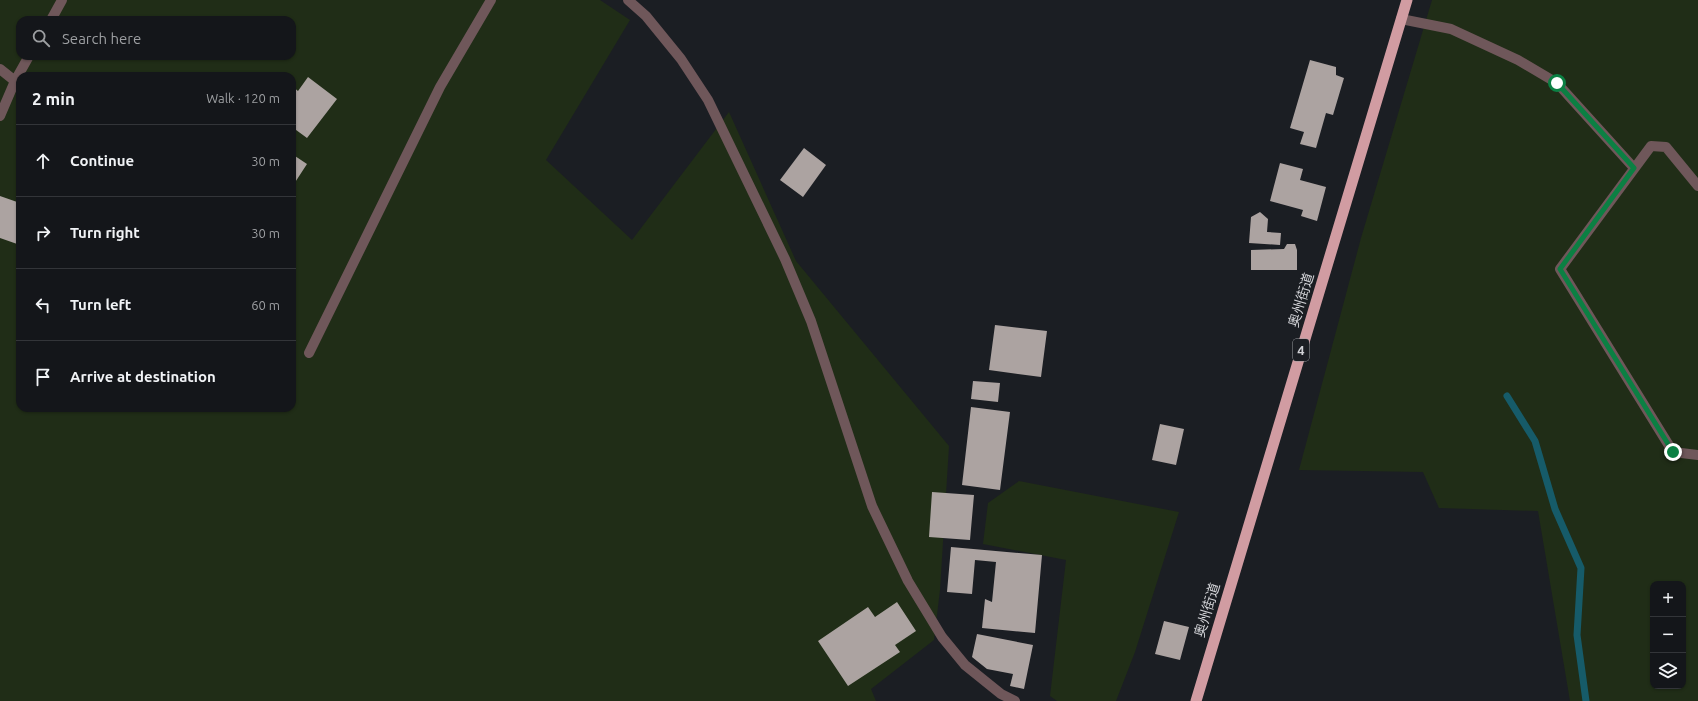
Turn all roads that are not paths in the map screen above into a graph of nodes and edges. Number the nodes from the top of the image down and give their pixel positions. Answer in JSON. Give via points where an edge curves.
{"nodes":[{"id":1,"x":62,"y":0,"type":"edge"},
{"id":2,"x":491,"y":0,"type":"edge"},
{"id":3,"x":628,"y":0,"type":"edge"},
{"id":4,"x":1407,"y":0,"type":"edge"},
{"id":5,"x":52,"y":16,"type":"edge"},
{"id":6,"x":1401,"y":19,"type":"junction"},
{"id":7,"x":27,"y":60,"type":"edge"},
{"id":8,"x":0,"y":69,"type":"edge"},
{"id":9,"x":20,"y":72,"type":"edge"},
{"id":10,"x":15,"y":81,"type":"joint"},
{"id":11,"x":0,"y":116,"type":"edge"},
{"id":12,"x":1634,"y":168,"type":"junction"},
{"id":13,"x":1698,"y":186,"type":"edge"},
{"id":14,"x":309,"y":353,"type":"dead end"},
{"id":15,"x":1698,"y":455,"type":"edge"},
{"id":16,"x":1015,"y":701,"type":"edge"},
{"id":17,"x":1196,"y":701,"type":"edge"}],
"edges":[{"from":1,"to":5,"type":"street"},
{"from":2,"to":14,"type":"street","via":[[440,87]]},
{"from":3,"to":16,"type":"street","via":[[646,16],[681,59],[708,100],[782,252],[811,321],[872,506],[908,581],[942,637],[965,665],[1001,694]]},
{"from":4,"to":6,"type":"highway","name":"奥州街道","number":"4"},
{"from":6,"to":12,"type":"street","via":[[1451,29],[1518,60],[1557,83]]},
{"from":6,"to":17,"type":"highway","name":"奥州街道","number":"4"},
{"from":7,"to":9,"type":"street"},
{"from":8,"to":10,"type":"street"},
{"from":10,"to":11,"type":"street"},
{"from":12,"to":13,"type":"street","via":[[1651,146],[1666,146]]},
{"from":12,"to":15,"type":"street","via":[[1560,269],[1673,452]]}]}
